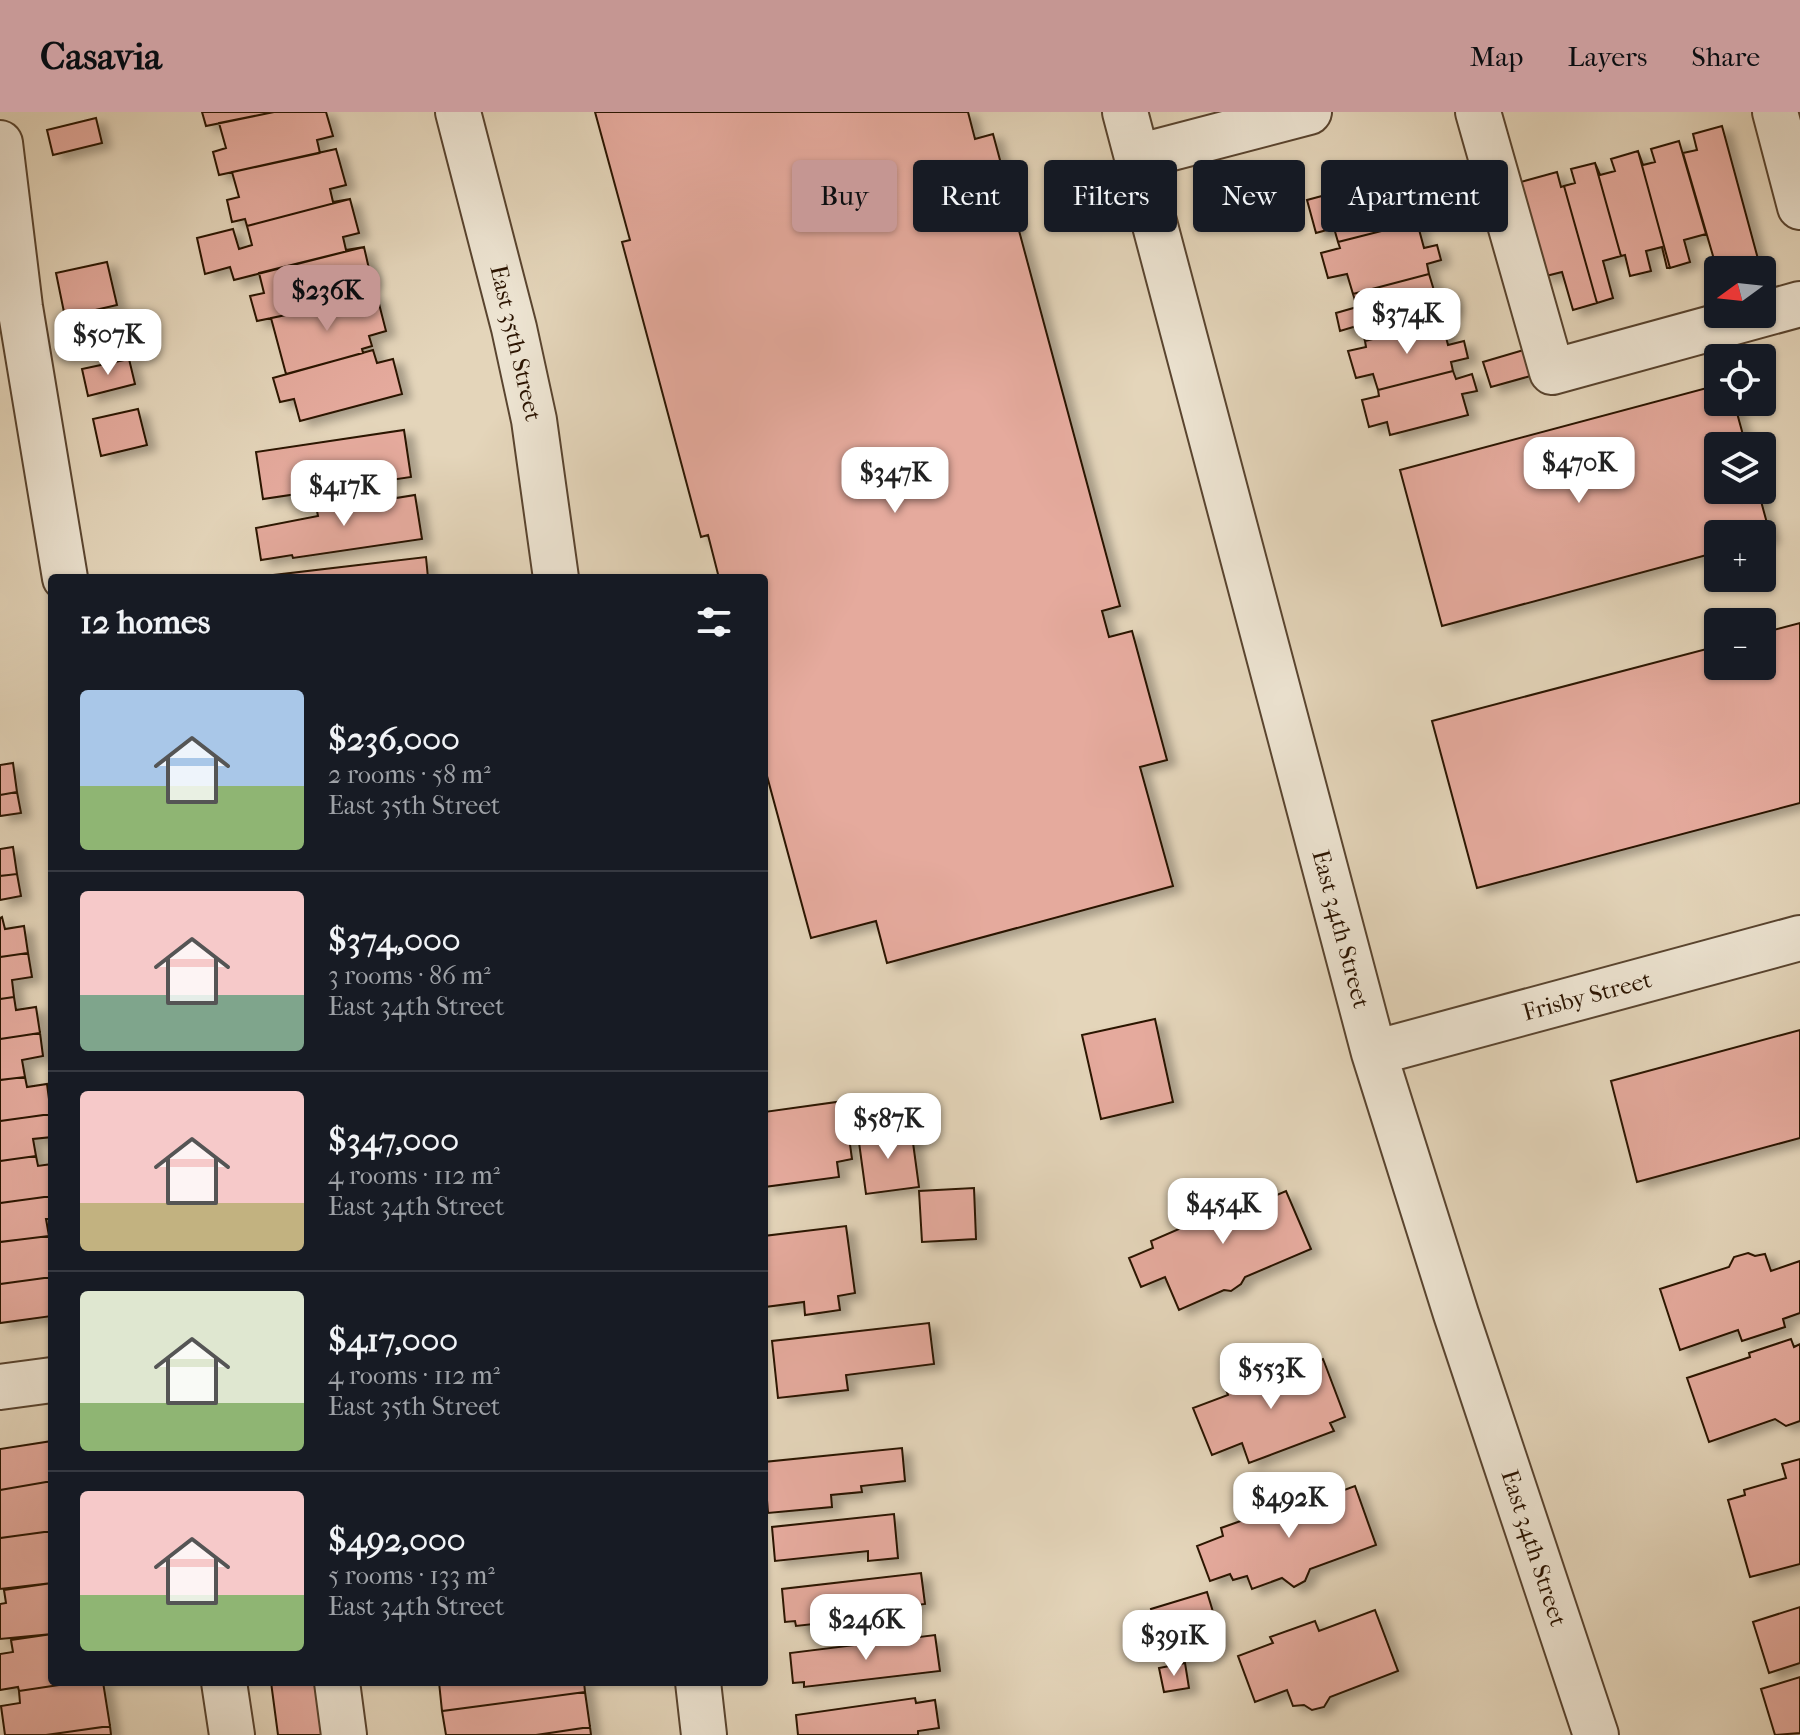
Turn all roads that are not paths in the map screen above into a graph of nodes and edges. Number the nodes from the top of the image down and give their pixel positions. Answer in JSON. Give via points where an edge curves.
{"nodes":[{"id":1,"x":458,"y":112,"type":"edge"},
{"id":2,"x":1125,"y":112,"type":"edge"},
{"id":3,"x":1309,"y":112,"type":"edge"},
{"id":4,"x":1478,"y":112,"type":"edge"},
{"id":5,"x":1775,"y":112,"type":"edge"},
{"id":6,"x":0,"y":143,"type":"edge"},
{"id":7,"x":1137,"y":157,"type":"junction"},
{"id":8,"x":1800,"y":207,"type":"edge"},
{"id":9,"x":9,"y":287,"type":"edge"},
{"id":10,"x":1800,"y":304,"type":"edge"},
{"id":11,"x":64,"y":574,"type":"edge"},
{"id":12,"x":555,"y":574,"type":"edge"},
{"id":13,"x":1800,"y":938,"type":"edge"},
{"id":14,"x":1374,"y":1053,"type":"junction"},
{"id":15,"x":48,"y":1381,"type":"edge"},
{"id":16,"x":0,"y":1387,"type":"edge"},
{"id":17,"x":225,"y":1686,"type":"edge"},
{"id":18,"x":338,"y":1686,"type":"edge"},
{"id":19,"x":698,"y":1686,"type":"edge"},
{"id":20,"x":232,"y":1735,"type":"edge"},
{"id":21,"x":344,"y":1735,"type":"edge"},
{"id":22,"x":704,"y":1735,"type":"edge"},
{"id":23,"x":1596,"y":1735,"type":"edge"}],
"edges":[{"from":1,"to":12,"type":"street","name":"East 35th Street","via":[[534,420]]},
{"from":2,"to":7,"type":"street","name":"East 34th Street"},
{"from":3,"to":7,"type":"street"},
{"from":4,"to":10,"type":"street","via":[[1552,372]]},
{"from":5,"to":8,"type":"street"},
{"from":6,"to":9,"type":"street"},
{"from":7,"to":14,"type":"street","name":"East 34th Street"},
{"from":9,"to":11,"type":"street"},
{"from":13,"to":14,"type":"street","name":"Frisby Street"},
{"from":14,"to":23,"type":"street","name":"East 34th Street"},
{"from":15,"to":16,"type":"street"},
{"from":17,"to":20,"type":"street"},
{"from":18,"to":21,"type":"street"},
{"from":19,"to":22,"type":"street"}]}
